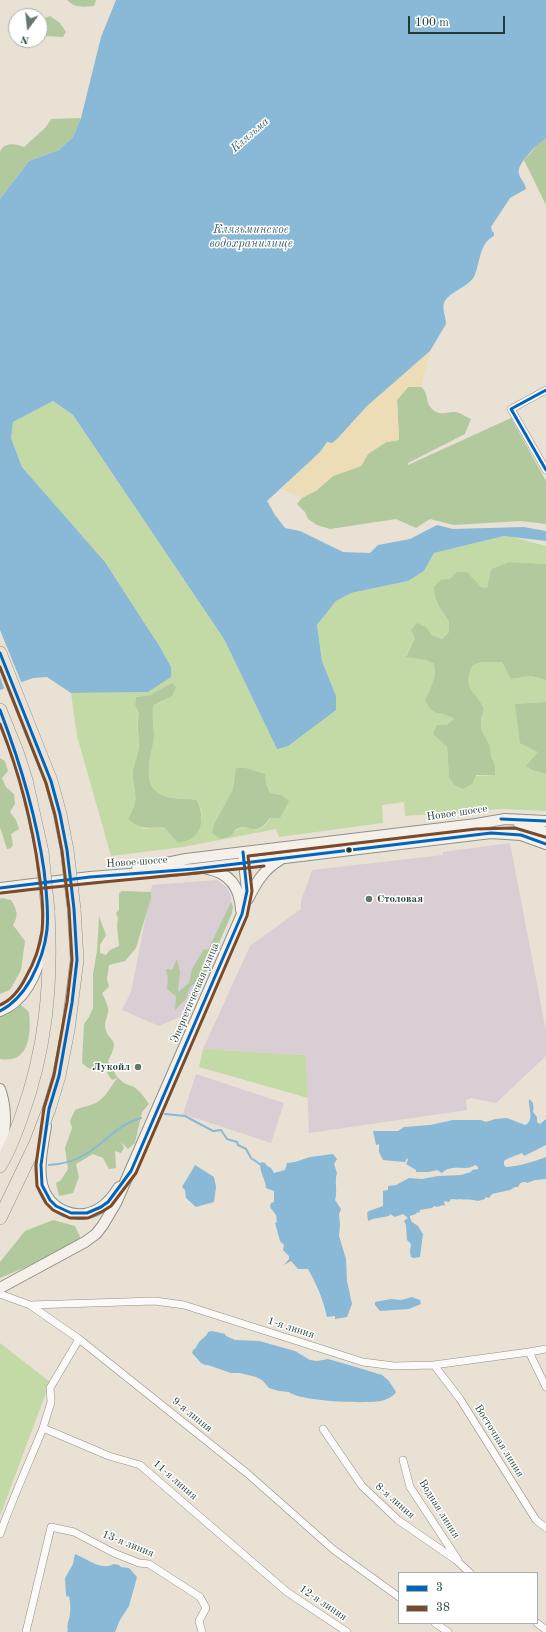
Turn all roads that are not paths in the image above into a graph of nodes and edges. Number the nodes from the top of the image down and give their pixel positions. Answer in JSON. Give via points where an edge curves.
{"nodes":[{"id":1,"x":546,"y":390,"type":"edge"},
{"id":2,"x":546,"y":470,"type":"edge"},
{"id":3,"x":0,"y":653,"type":"edge"},
{"id":4,"x":0,"y":710,"type":"edge"},
{"id":5,"x":546,"y":821,"type":"edge"},
{"id":6,"x":476,"y":824,"type":"junction"},
{"id":7,"x":546,"y":832,"type":"edge"},
{"id":8,"x":546,"y":844,"type":"edge"},
{"id":9,"x":244,"y":852,"type":"junction"},
{"id":10,"x":284,"y":858,"type":"junction"},
{"id":11,"x":245,"y":863,"type":"junction"},
{"id":12,"x":198,"y":868,"type":"junction"},
{"id":13,"x":102,"y":876,"type":"junction"},
{"id":14,"x":0,"y":888,"type":"edge"},
{"id":15,"x":48,"y":914,"type":"junction"},
{"id":16,"x":242,"y":914,"type":"junction"},
{"id":17,"x":0,"y":1011,"type":"edge"},
{"id":18,"x":0,"y":1089,"type":"edge"},
{"id":19,"x":49,"y":1109,"type":"junction"},
{"id":20,"x":0,"y":1151,"type":"edge"},
{"id":21,"x":0,"y":1166,"type":"edge"},
{"id":22,"x":131,"y":1171,"type":"junction"},
{"id":23,"x":0,"y":1218,"type":"edge"},
{"id":24,"x":0,"y":1293,"type":"edge"},
{"id":25,"x":30,"y":1305,"type":"junction"},
{"id":26,"x":79,"y":1339,"type":"junction"},
{"id":27,"x":546,"y":1348,"type":"edge"},
{"id":28,"x":529,"y":1352,"type":"junction"},
{"id":29,"x":434,"y":1365,"type":"junction"},
{"id":30,"x":546,"y":1387,"type":"edge"},
{"id":31,"x":43,"y":1428,"type":"junction"},
{"id":32,"x":323,"y":1429,"type":"dead end"},
{"id":33,"x":403,"y":1460,"type":"dead end"},
{"id":34,"x":546,"y":1528,"type":"edge"},
{"id":35,"x":0,"y":1534,"type":"edge"},
{"id":36,"x":463,"y":1566,"type":"junction"},
{"id":37,"x":469,"y":1572,"type":"edge"},
{"id":38,"x":287,"y":1592,"type":"joint"},
{"id":39,"x":398,"y":1596,"type":"edge"},
{"id":40,"x":436,"y":1624,"type":"edge"},
{"id":41,"x":537,"y":1624,"type":"edge"},
{"id":42,"x":546,"y":1630,"type":"edge"},
{"id":43,"x":26,"y":1632,"type":"edge"},
{"id":44,"x":202,"y":1632,"type":"edge"},
{"id":45,"x":347,"y":1632,"type":"edge"},
{"id":46,"x":448,"y":1632,"type":"edge"}],
"edges":[{"from":1,"to":2,"type":"street","via":[[511,409]]},
{"from":3,"to":19,"type":"highway","bridge":true,"via":[[51,781],[67,850],[74,908],[76,960],[72,1003],[59,1076]]},
{"from":4,"to":15,"type":"highway","bridge":true,"via":[[26,780],[42,852]]},
{"from":5,"to":6,"type":"main road","name":"Новое шоссе","via":[[505,819]]},
{"from":6,"to":7,"type":"main road","via":[[516,823]]},
{"from":6,"to":9,"type":"main road","name":"Новое шоссе"},
{"from":8,"to":10,"type":"main road","name":"Новое шоссе","via":[[521,835],[491,833]]},
{"from":9,"to":11,"type":"main road","name":"Энергетическая улица"},
{"from":9,"to":13,"type":"main road","name":"Новое шоссе","via":[[186,859]]},
{"from":10,"to":11,"type":"main road","name":"Новое шоссе"},
{"from":10,"to":16,"type":"main road","via":[[260,877]]},
{"from":11,"to":12,"type":"main road","name":"Новое шоссе"},
{"from":11,"to":16,"type":"main road","name":"Энергетическая улица","via":[[247,891]]},
{"from":12,"to":13,"type":"main road","name":"Новое шоссе"},
{"from":12,"to":16,"type":"main road","via":[[219,872],[229,879],[239,894]]},
{"from":13,"to":14,"type":"main road"},
{"from":15,"to":17,"type":"main road","via":[[38,966],[21,995]]},
{"from":15,"to":21,"type":"highway","via":[[50,979],[44,1030],[21,1117]]},
{"from":16,"to":22,"type":"main road","name":"Энергетическая улица"},
{"from":18,"to":20,"type":"main road","via":[[5,1116]]},
{"from":19,"to":22,"type":"main road","via":[[41,1175],[46,1193],[56,1206],[78,1215],[94,1211],[108,1202]]},
{"from":19,"to":23,"type":"highway","via":[[36,1143]]},
{"from":22,"to":24,"type":"main road","via":[[110,1215],[96,1234]]},
{"from":24,"to":25,"type":"street"},
{"from":25,"to":26,"type":"street","name":"9-я линия"},
{"from":25,"to":29,"type":"street","name":"1-я линия","via":[[155,1301],[184,1305],[363,1362],[394,1366]]},
{"from":26,"to":31,"type":"street","via":[[50,1388],[51,1402]]},
{"from":26,"to":39,"type":"street","name":"9-я линия","via":[[248,1474],[334,1550]]},
{"from":27,"to":28,"type":"street","name":"1-я линия"},
{"from":28,"to":29,"type":"street","name":"1-я линия"},
{"from":28,"to":30,"type":"street"},
{"from":29,"to":34,"type":"street","name":"Восточная линия","via":[[460,1399],[536,1520]]},
{"from":31,"to":35,"type":"street","via":[[12,1499]]},
{"from":31,"to":38,"type":"street","name":"11-я линия","via":[[109,1456],[140,1465]]},
{"from":32,"to":36,"type":"street","name":"8-я линия","via":[[362,1486],[398,1520]]},
{"from":33,"to":36,"type":"street","name":"Водная линия","via":[[410,1487]]},
{"from":36,"to":37,"type":"street","name":"8-я линия"},
{"from":38,"to":45,"type":"street","name":"12-я линия"},
{"from":40,"to":46,"type":"street"},
{"from":41,"to":42,"type":"street"},
{"from":43,"to":44,"type":"street","name":"13-я линия","via":[[51,1527],[74,1532],[114,1553],[139,1563],[149,1564],[200,1597],[206,1608],[199,1620]]}]}
